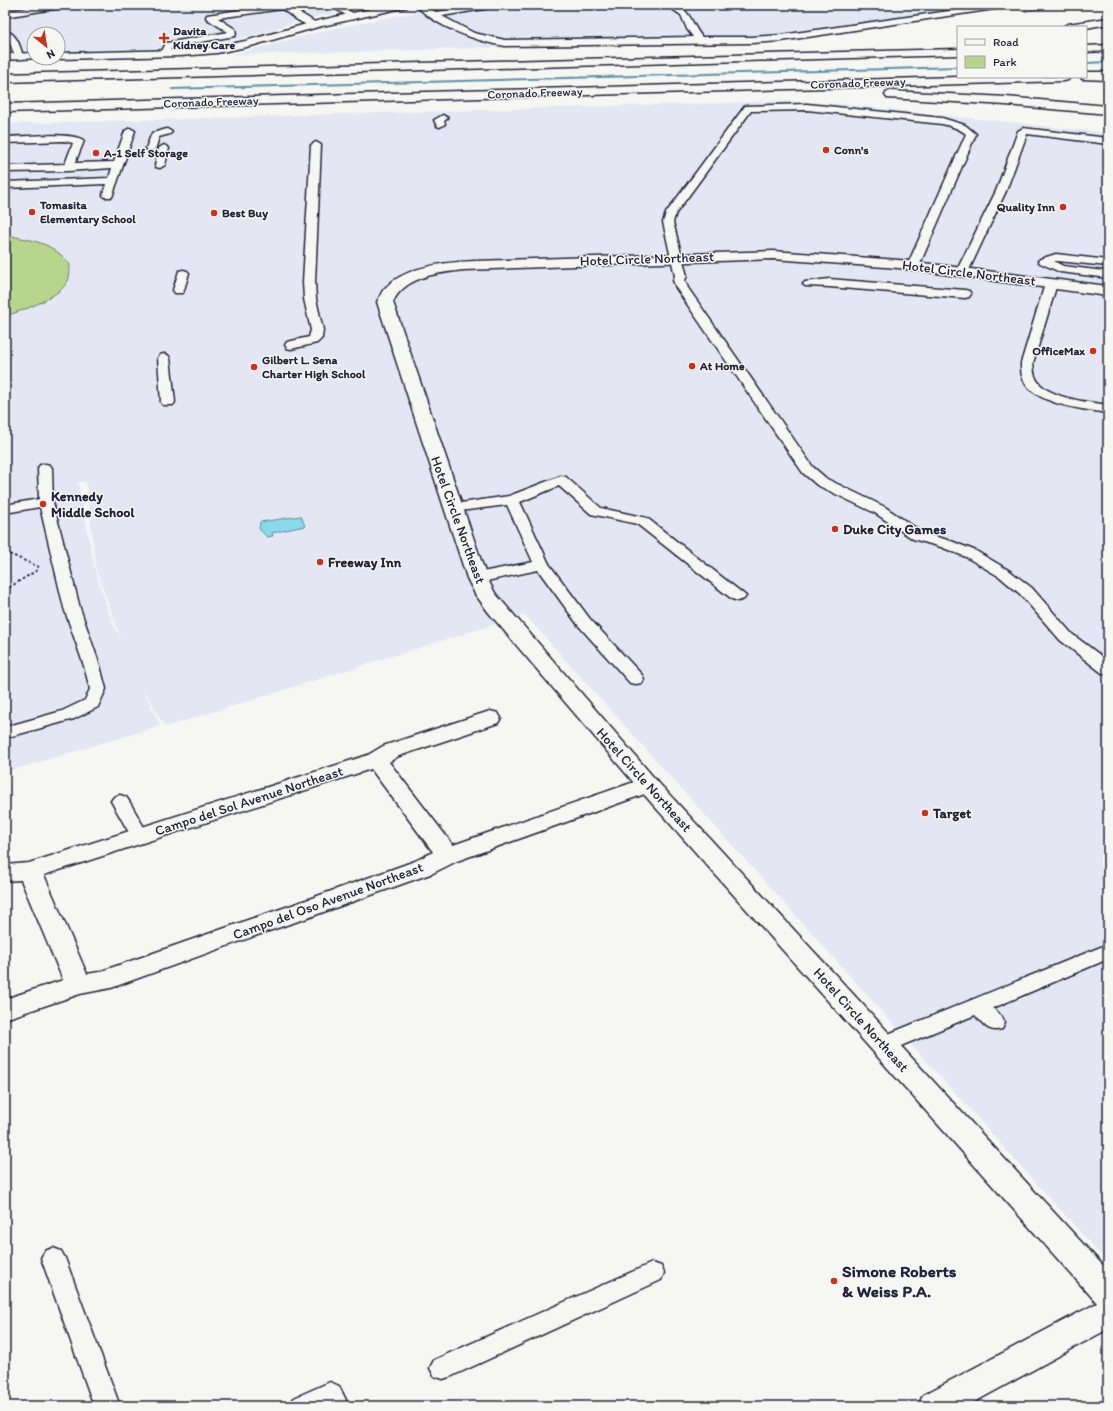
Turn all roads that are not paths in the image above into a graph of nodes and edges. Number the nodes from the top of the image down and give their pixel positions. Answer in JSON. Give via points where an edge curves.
{"nodes":[{"id":1,"x":66,"y":5,"type":"edge"},
{"id":2,"x":282,"y":5,"type":"edge"},
{"id":3,"x":333,"y":5,"type":"edge"},
{"id":4,"x":403,"y":5,"type":"edge"},
{"id":5,"x":420,"y":5,"type":"edge"},
{"id":6,"x":496,"y":5,"type":"edge"},
{"id":7,"x":670,"y":5,"type":"edge"},
{"id":8,"x":1008,"y":5,"type":"edge"},
{"id":9,"x":5,"y":14,"type":"edge"},
{"id":10,"x":434,"y":15,"type":"junction"},
{"id":11,"x":354,"y":16,"type":"junction"},
{"id":12,"x":1108,"y":21,"type":"edge"},
{"id":13,"x":314,"y":24,"type":"junction"},
{"id":14,"x":1075,"y":26,"type":"edge"},
{"id":15,"x":5,"y":33,"type":"edge"},
{"id":16,"x":699,"y":40,"type":"junction"},
{"id":17,"x":943,"y":41,"type":"dead end"},
{"id":18,"x":1108,"y":48,"type":"edge"},
{"id":19,"x":1087,"y":49,"type":"edge"},
{"id":20,"x":957,"y":52,"type":"edge"},
{"id":21,"x":165,"y":53,"type":"junction"},
{"id":22,"x":19,"y":56,"type":"junction"},
{"id":23,"x":26,"y":56,"type":"edge"},
{"id":24,"x":66,"y":56,"type":"edge"},
{"id":25,"x":5,"y":57,"type":"edge"},
{"id":26,"x":431,"y":66,"type":"junction"},
{"id":27,"x":1087,"y":76,"type":"edge"},
{"id":28,"x":1108,"y":76,"type":"edge"},
{"id":29,"x":5,"y":78,"type":"edge"},
{"id":30,"x":1030,"y":78,"type":"edge"},
{"id":31,"x":422,"y":96,"type":"junction"},
{"id":32,"x":5,"y":108,"type":"edge"},
{"id":33,"x":1108,"y":110,"type":"edge"},
{"id":34,"x":130,"y":131,"type":"dead end"},
{"id":35,"x":167,"y":132,"type":"dead end"},
{"id":36,"x":5,"y":140,"type":"edge"},
{"id":37,"x":1108,"y":141,"type":"edge"},
{"id":38,"x":316,"y":145,"type":"dead end"},
{"id":39,"x":151,"y":148,"type":"dead end"},
{"id":40,"x":164,"y":148,"type":"dead end"},
{"id":41,"x":118,"y":165,"type":"junction"},
{"id":42,"x":160,"y":165,"type":"dead end"},
{"id":43,"x":68,"y":168,"type":"junction"},
{"id":44,"x":5,"y":170,"type":"edge"},
{"id":45,"x":113,"y":181,"type":"junction"},
{"id":46,"x":5,"y":185,"type":"edge"},
{"id":47,"x":108,"y":195,"type":"dead end"},
{"id":48,"x":676,"y":258,"type":"junction"},
{"id":49,"x":1108,"y":263,"type":"edge"},
{"id":50,"x":913,"y":266,"type":"junction"},
{"id":51,"x":962,"y":272,"type":"junction"},
{"id":52,"x":182,"y":273,"type":"dead end"},
{"id":53,"x":1108,"y":274,"type":"edge"},
{"id":54,"x":809,"y":284,"type":"dead end"},
{"id":55,"x":1051,"y":284,"type":"junction"},
{"id":56,"x":179,"y":290,"type":"dead end"},
{"id":57,"x":1108,"y":291,"type":"edge"},
{"id":58,"x":965,"y":294,"type":"dead end"},
{"id":59,"x":291,"y":345,"type":"dead end"},
{"id":60,"x":164,"y":358,"type":"dead end"},
{"id":61,"x":168,"y":402,"type":"dead end"},
{"id":62,"x":1108,"y":409,"type":"edge"},
{"id":63,"x":45,"y":468,"type":"dead end"},
{"id":64,"x":512,"y":500,"type":"junction"},
{"id":65,"x":46,"y":502,"type":"junction"},
{"id":66,"x":452,"y":508,"type":"junction"},
{"id":67,"x":5,"y":509,"type":"edge"},
{"id":68,"x":542,"y":565,"type":"junction"},
{"id":69,"x":477,"y":578,"type":"junction"},
{"id":70,"x":738,"y":596,"type":"dead end"},
{"id":71,"x":1108,"y":669,"type":"edge"},
{"id":72,"x":636,"y":679,"type":"dead end"},
{"id":73,"x":490,"y":718,"type":"dead end"},
{"id":74,"x":5,"y":733,"type":"edge"},
{"id":75,"x":376,"y":760,"type":"junction"},
{"id":76,"x":648,"y":785,"type":"junction"},
{"id":77,"x":120,"y":801,"type":"dead end"},
{"id":78,"x":140,"y":836,"type":"junction"},
{"id":79,"x":448,"y":854,"type":"junction"},
{"id":80,"x":30,"y":871,"type":"junction"},
{"id":81,"x":5,"y":873,"type":"edge"},
{"id":82,"x":1108,"y":951,"type":"edge"},
{"id":83,"x":78,"y":985,"type":"junction"},
{"id":84,"x":978,"y":1006,"type":"junction"},
{"id":85,"x":5,"y":1009,"type":"edge"},
{"id":86,"x":995,"y":1023,"type":"dead end"},
{"id":87,"x":884,"y":1045,"type":"junction"},
{"id":88,"x":53,"y":1258,"type":"dead end"},
{"id":89,"x":652,"y":1273,"type":"dead end"},
{"id":90,"x":1108,"y":1293,"type":"edge"},
{"id":91,"x":1108,"y":1313,"type":"edge"},
{"id":92,"x":443,"y":1368,"type":"dead end"},
{"id":93,"x":107,"y":1406,"type":"edge"},
{"id":94,"x":303,"y":1406,"type":"edge"},
{"id":95,"x":336,"y":1406,"type":"edge"},
{"id":96,"x":935,"y":1406,"type":"edge"}],
"edges":[{"from":1,"to":9,"type":"lane"},
{"from":2,"to":13,"type":"lane","via":[[299,18]]},
{"from":2,"to":21,"type":"lane","via":[[210,17],[232,31],[232,34],[169,45]]},
{"from":3,"to":11,"type":"lane"},
{"from":4,"to":11,"type":"main road"},
{"from":5,"to":10,"type":"lane"},
{"from":6,"to":10,"type":"lane"},
{"from":7,"to":16,"type":"lane","via":[[685,14]]},
{"from":8,"to":16,"type":"lane","via":[[781,38]]},
{"from":10,"to":16,"type":"lane","via":[[488,42]]},
{"from":11,"to":13,"type":"main road"},
{"from":12,"to":14,"type":"main road"},
{"from":13,"to":21,"type":"main road","via":[[232,47],[199,52]]},
{"from":15,"to":22,"type":"lane","via":[[13,40]]},
{"from":17,"to":26,"type":"main road","via":[[795,51]]},
{"from":18,"to":19,"type":"main road"},
{"from":20,"to":26,"type":"main road","name":"Coronado Freeway"},
{"from":21,"to":24,"type":"main road"},
{"from":22,"to":23,"type":"main road"},
{"from":22,"to":25,"type":"main road"},
{"from":26,"to":29,"type":"main road","name":"Coronado Freeway"},
{"from":27,"to":28,"type":"main road"},
{"from":30,"to":31,"type":"main road","name":"Coronado Freeway"},
{"from":31,"to":32,"type":"main road","name":"Coronado Freeway"},
{"from":31,"to":33,"type":"main road","via":[[506,99],[774,94],[873,95],[1000,101]]},
{"from":34,"to":41,"type":"lane"},
{"from":35,"to":39,"type":"lane","via":[[155,135]]},
{"from":36,"to":43,"type":"lane","via":[[64,138],[79,141]]},
{"from":37,"to":51,"type":"lane","via":[[1023,131],[1001,191]]},
{"from":38,"to":59,"type":"lane","via":[[308,282],[317,330],[316,338],[313,340]]},
{"from":40,"to":42,"type":"lane"},
{"from":41,"to":43,"type":"lane"},
{"from":41,"to":45,"type":"lane"},
{"from":43,"to":44,"type":"lane"},
{"from":45,"to":46,"type":"lane"},
{"from":45,"to":47,"type":"lane"},
{"from":48,"to":50,"type":"main road","name":"Hotel Circle Northeast","via":[[817,256]]},
{"from":48,"to":50,"type":"lane","via":[[668,227],[669,217],[748,108],[794,106],[942,121],[969,131],[971,134]]},
{"from":48,"to":66,"type":"main road","name":"Hotel Circle Northeast","via":[[449,267],[415,276],[389,293],[385,302]]},
{"from":48,"to":71,"type":"lane","via":[[682,288],[808,470],[822,482],[880,510],[918,536],[971,554],[1005,574],[1026,591],[1066,637]]},
{"from":49,"to":53,"type":"lane","via":[[1056,256],[1044,261],[1060,269]]},
{"from":50,"to":51,"type":"main road","name":"Hotel Circle Northeast"},
{"from":51,"to":55,"type":"main road","name":"Hotel Circle Northeast"},
{"from":52,"to":56,"type":"lane"},
{"from":54,"to":58,"type":"lane","via":[[829,283]]},
{"from":55,"to":57,"type":"main road","name":"Hotel Circle Northeast"},
{"from":55,"to":62,"type":"lane","via":[[1027,363],[1029,380],[1038,389],[1052,396],[1077,404]]},
{"from":60,"to":61,"type":"lane"},
{"from":63,"to":65,"type":"lane"},
{"from":64,"to":66,"type":"lane"},
{"from":64,"to":68,"type":"lane"},
{"from":64,"to":70,"type":"lane","via":[[561,480],[596,511],[642,521]]},
{"from":65,"to":67,"type":"lane"},
{"from":65,"to":74,"type":"lane","via":[[72,608],[98,689],[92,703],[68,715]]},
{"from":66,"to":69,"type":"main road","name":"Hotel Circle Northeast"},
{"from":68,"to":69,"type":"lane"},
{"from":68,"to":72,"type":"lane","via":[[584,622]]},
{"from":69,"to":76,"type":"main road","name":"Hotel Circle Northeast","via":[[485,594],[508,624]]},
{"from":73,"to":75,"type":"main road","name":"Campo del Sol Avenue Northeast","via":[[391,752]]},
{"from":75,"to":78,"type":"main road","name":"Campo del Sol Avenue Northeast"},
{"from":75,"to":79,"type":"main road"},
{"from":76,"to":79,"type":"main road","name":"Campo del Oso Avenue Northeast"},
{"from":76,"to":87,"type":"main road","name":"Hotel Circle Northeast"},
{"from":77,"to":78,"type":"lane"},
{"from":78,"to":80,"type":"main road","name":"Campo del Sol Avenue Northeast"},
{"from":79,"to":83,"type":"main road","name":"Campo del Oso Avenue Northeast","via":[[424,867],[304,910],[102,981]]},
{"from":80,"to":81,"type":"main road","name":"Campo del Sol Avenue Northeast"},
{"from":80,"to":83,"type":"main road"},
{"from":82,"to":84,"type":"lane"},
{"from":83,"to":85,"type":"main road","name":"Campo del Oso Avenue Northeast"},
{"from":84,"to":86,"type":"lane"},
{"from":84,"to":87,"type":"lane"},
{"from":87,"to":90,"type":"main road","name":"Hotel Circle Northeast"},
{"from":88,"to":93,"type":"lane"},
{"from":89,"to":92,"type":"lane"},
{"from":91,"to":96,"type":"main road"},
{"from":94,"to":95,"type":"lane","via":[[330,1394]]}]}
